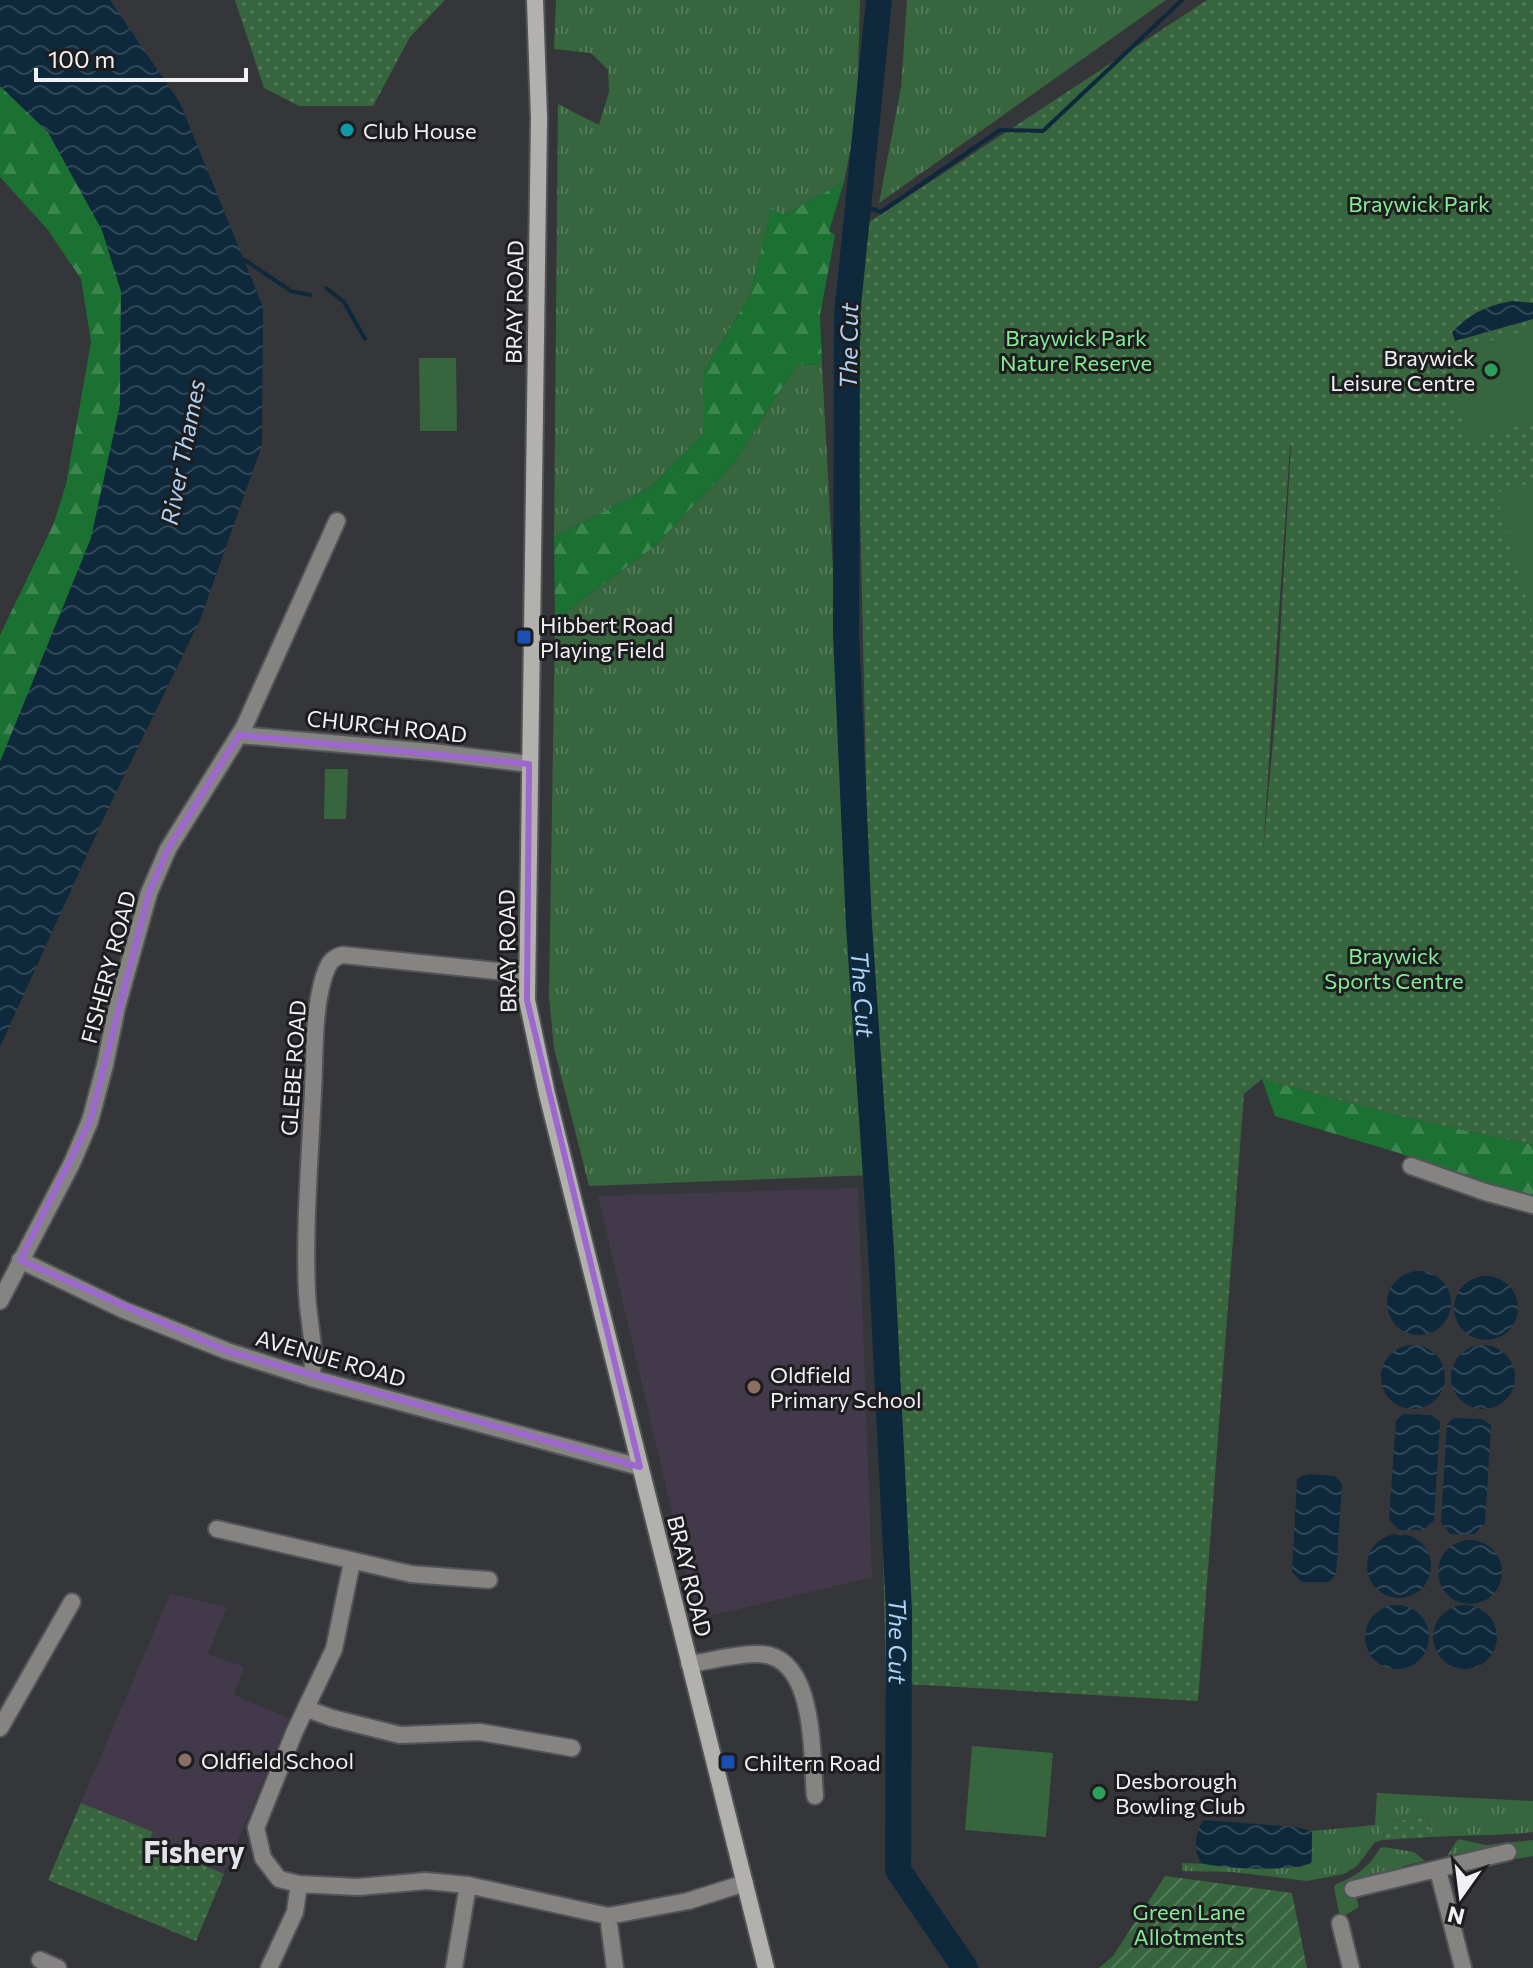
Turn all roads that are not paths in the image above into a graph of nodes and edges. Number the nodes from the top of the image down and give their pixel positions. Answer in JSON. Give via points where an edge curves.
{"nodes":[{"id":1,"x":535,"y":0,"type":"edge"},
{"id":2,"x":337,"y":521,"type":"dead end"},
{"id":3,"x":239,"y":735,"type":"junction"},
{"id":4,"x":529,"y":764,"type":"junction"},
{"id":5,"x":526,"y":974,"type":"junction"},
{"id":6,"x":1411,"y":1166,"type":"dead end"},
{"id":7,"x":1533,"y":1205,"type":"edge"},
{"id":8,"x":20,"y":1260,"type":"junction"},
{"id":9,"x":0,"y":1301,"type":"edge"},
{"id":10,"x":311,"y":1378,"type":"junction"},
{"id":11,"x":640,"y":1467,"type":"junction"},
{"id":12,"x":217,"y":1529,"type":"dead end"},
{"id":13,"x":352,"y":1562,"type":"junction"},
{"id":14,"x":489,"y":1580,"type":"dead end"},
{"id":15,"x":72,"y":1602,"type":"dead end"},
{"id":16,"x":689,"y":1664,"type":"junction"},
{"id":17,"x":307,"y":1709,"type":"junction"},
{"id":18,"x":0,"y":1728,"type":"edge"},
{"id":19,"x":572,"y":1748,"type":"dead end"},
{"id":20,"x":815,"y":1796,"type":"dead end"},
{"id":21,"x":1508,"y":1852,"type":"dead end"},
{"id":22,"x":1438,"y":1870,"type":"junction"},
{"id":23,"x":745,"y":1883,"type":"junction"},
{"id":24,"x":299,"y":1884,"type":"junction"},
{"id":25,"x":468,"y":1885,"type":"junction"},
{"id":26,"x":1353,"y":1889,"type":"dead end"},
{"id":27,"x":608,"y":1916,"type":"junction"},
{"id":28,"x":1340,"y":1923,"type":"dead end"},
{"id":29,"x":40,"y":1960,"type":"dead end"},
{"id":30,"x":58,"y":1968,"type":"edge"},
{"id":31,"x":269,"y":1968,"type":"edge"},
{"id":32,"x":454,"y":1968,"type":"edge"},
{"id":33,"x":615,"y":1968,"type":"edge"},
{"id":34,"x":766,"y":1968,"type":"edge"},
{"id":35,"x":1351,"y":1968,"type":"edge"},
{"id":36,"x":1463,"y":1968,"type":"edge"}],
"edges":[{"from":1,"to":4,"type":"main road","name":"BRAY ROAD","via":[[539,118]]},
{"from":2,"to":3,"type":"street","name":"FISHERY ROAD"},
{"from":3,"to":4,"type":"street","name":"CHURCH ROAD"},
{"from":3,"to":8,"type":"street","name":"FISHERY ROAD","via":[[168,849],[149,893],[90,1121]]},
{"from":4,"to":5,"type":"main road","name":"BRAY ROAD"},
{"from":5,"to":10,"type":"street","name":"GLEBE ROAD","via":[[343,955],[330,961],[317,1023],[307,1213]]},
{"from":5,"to":11,"type":"main road","name":"BRAY ROAD","via":[[528,1013]]},
{"from":6,"to":7,"type":"street"},
{"from":8,"to":9,"type":"street","name":"FISHERY ROAD"},
{"from":8,"to":10,"type":"street","name":"AVENUE ROAD","via":[[124,1310]]},
{"from":10,"to":11,"type":"street","name":"AVENUE ROAD"},
{"from":11,"to":16,"type":"main road","name":"BRAY ROAD"},
{"from":12,"to":13,"type":"street"},
{"from":13,"to":14,"type":"street","via":[[411,1574]]},
{"from":13,"to":17,"type":"street","via":[[334,1649]]},
{"from":15,"to":18,"type":"street"},
{"from":16,"to":20,"type":"street","via":[[760,1654],[792,1669],[805,1694]]},
{"from":16,"to":23,"type":"main road","name":"BRAY ROAD"},
{"from":17,"to":19,"type":"street","via":[[400,1735],[480,1732]]},
{"from":17,"to":24,"type":"street","via":[[256,1828],[263,1858],[279,1879]]},
{"from":21,"to":22,"type":"street"},
{"from":22,"to":26,"type":"street"},
{"from":22,"to":36,"type":"street"},
{"from":23,"to":27,"type":"street","via":[[688,1901]]},
{"from":23,"to":34,"type":"main road","name":"BRAY ROAD"},
{"from":24,"to":25,"type":"street"},
{"from":24,"to":31,"type":"street","via":[[295,1912]]},
{"from":25,"to":27,"type":"street"},
{"from":25,"to":32,"type":"street"},
{"from":27,"to":33,"type":"street"},
{"from":28,"to":35,"type":"street"},
{"from":29,"to":30,"type":"street"}]}
